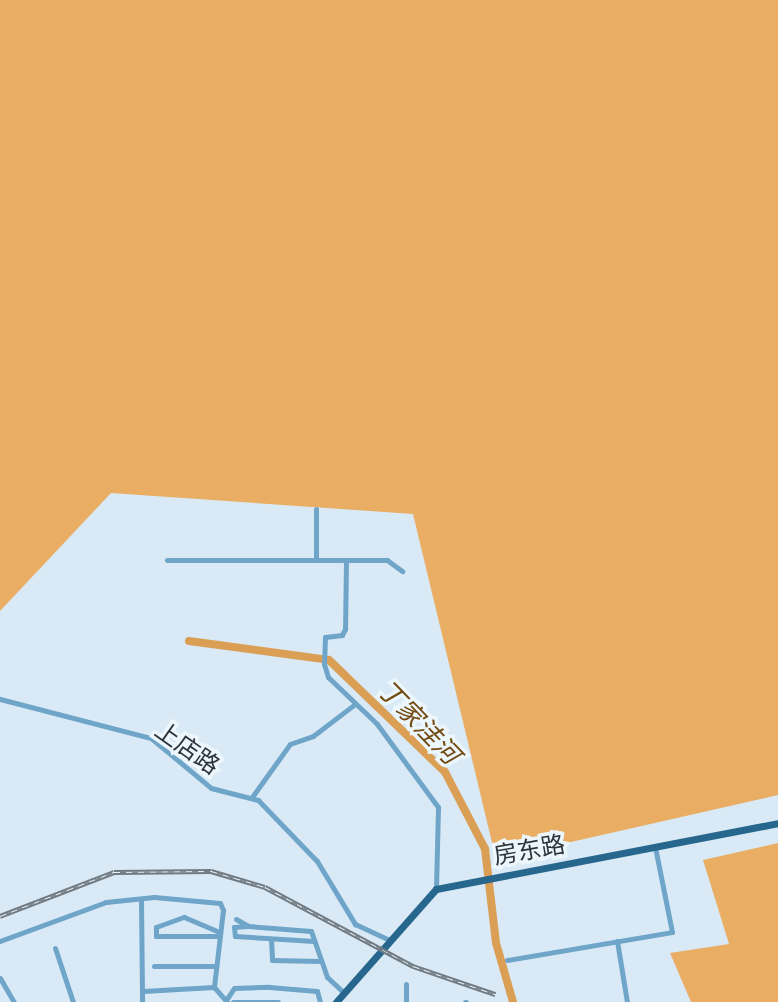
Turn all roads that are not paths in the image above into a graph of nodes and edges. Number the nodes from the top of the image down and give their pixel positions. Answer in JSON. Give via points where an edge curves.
{"nodes":[{"id":1,"x":316,"y":509,"type":"dead end"},
{"id":2,"x":316,"y":559,"type":"junction"},
{"id":3,"x":167,"y":560,"type":"dead end"},
{"id":4,"x":346,"y":561,"type":"junction"},
{"id":5,"x":402,"y":571,"type":"dead end"},
{"id":6,"x":0,"y":699,"type":"edge"},
{"id":7,"x":355,"y":704,"type":"junction"},
{"id":8,"x":252,"y":797,"type":"junction"},
{"id":9,"x":778,"y":823,"type":"edge"},
{"id":10,"x":655,"y":847,"type":"junction"},
{"id":11,"x":436,"y":889,"type":"junction"},
{"id":12,"x":141,"y":899,"type":"junction"},
{"id":13,"x":236,"y":919,"type":"dead end"},
{"id":14,"x":248,"y":926,"type":"junction"},
{"id":15,"x":220,"y":934,"type":"junction"},
{"id":16,"x":271,"y":939,"type":"junction"},
{"id":17,"x":389,"y":940,"type":"junction"},
{"id":18,"x":0,"y":941,"type":"edge"},
{"id":19,"x":315,"y":941,"type":"junction"},
{"id":20,"x":617,"y":941,"type":"junction"},
{"id":21,"x":55,"y":948,"type":"dead end"},
{"id":22,"x":507,"y":960,"type":"dead end"},
{"id":23,"x":321,"y":961,"type":"junction"},
{"id":24,"x":154,"y":966,"type":"dead end"},
{"id":25,"x":215,"y":966,"type":"junction"},
{"id":26,"x":0,"y":978,"type":"edge"},
{"id":27,"x":406,"y":984,"type":"dead end"},
{"id":28,"x":214,"y":987,"type":"junction"},
{"id":29,"x":143,"y":991,"type":"junction"},
{"id":30,"x":344,"y":993,"type":"junction"},
{"id":31,"x":228,"y":1001,"type":"edge"},
{"id":32,"x":14,"y":1002,"type":"edge"},
{"id":33,"x":73,"y":1002,"type":"edge"},
{"id":34,"x":142,"y":1002,"type":"edge"},
{"id":35,"x":278,"y":1002,"type":"edge"},
{"id":36,"x":320,"y":1002,"type":"edge"},
{"id":37,"x":336,"y":1002,"type":"edge"},
{"id":38,"x":406,"y":1002,"type":"edge"},
{"id":39,"x":627,"y":1002,"type":"edge"}],
"edges":[{"from":1,"to":2,"type":"street"},
{"from":2,"to":3,"type":"street"},
{"from":2,"to":4,"type":"street"},
{"from":4,"to":5,"type":"street","via":[[387,560]]},
{"from":4,"to":7,"type":"street","via":[[345,629],[342,635],[325,637],[324,664],[328,677]]},
{"from":6,"to":8,"type":"street","name":"上店路","via":[[151,738],[211,788]]},
{"from":7,"to":8,"type":"street","via":[[313,736],[290,744]]},
{"from":7,"to":11,"type":"street","via":[[401,754],[438,807]]},
{"from":8,"to":17,"type":"street","via":[[317,861],[355,924]]},
{"from":9,"to":10,"type":"main road","name":"房东路"},
{"from":10,"to":11,"type":"main road","name":"房东路"},
{"from":10,"to":20,"type":"street","via":[[672,932]]},
{"from":11,"to":17,"type":"main road"},
{"from":12,"to":15,"type":"street","via":[[220,903]]},
{"from":12,"to":18,"type":"street","via":[[80,909]]},
{"from":12,"to":29,"type":"street"},
{"from":13,"to":14,"type":"street"},
{"from":14,"to":16,"type":"street","via":[[234,927],[235,936]]},
{"from":14,"to":19,"type":"street","via":[[311,931]]},
{"from":15,"to":15,"type":"street","via":[[184,917],[156,927],[156,936]]},
{"from":15,"to":25,"type":"street"},
{"from":16,"to":19,"type":"street"},
{"from":16,"to":23,"type":"street","via":[[272,960]]},
{"from":17,"to":30,"type":"main road"},
{"from":19,"to":23,"type":"street"},
{"from":20,"to":22,"type":"street"},
{"from":20,"to":39,"type":"street"},
{"from":21,"to":33,"type":"street"},
{"from":23,"to":30,"type":"street","via":[[327,977]]},
{"from":24,"to":25,"type":"street"},
{"from":25,"to":28,"type":"street"},
{"from":26,"to":32,"type":"street"},
{"from":27,"to":38,"type":"street"},
{"from":28,"to":29,"type":"street"},
{"from":28,"to":31,"type":"street"},
{"from":29,"to":34,"type":"street"},
{"from":30,"to":37,"type":"main road"},
{"from":31,"to":35,"type":"street"},
{"from":31,"to":36,"type":"street","via":[[234,988],[269,987],[317,991]]}]}
